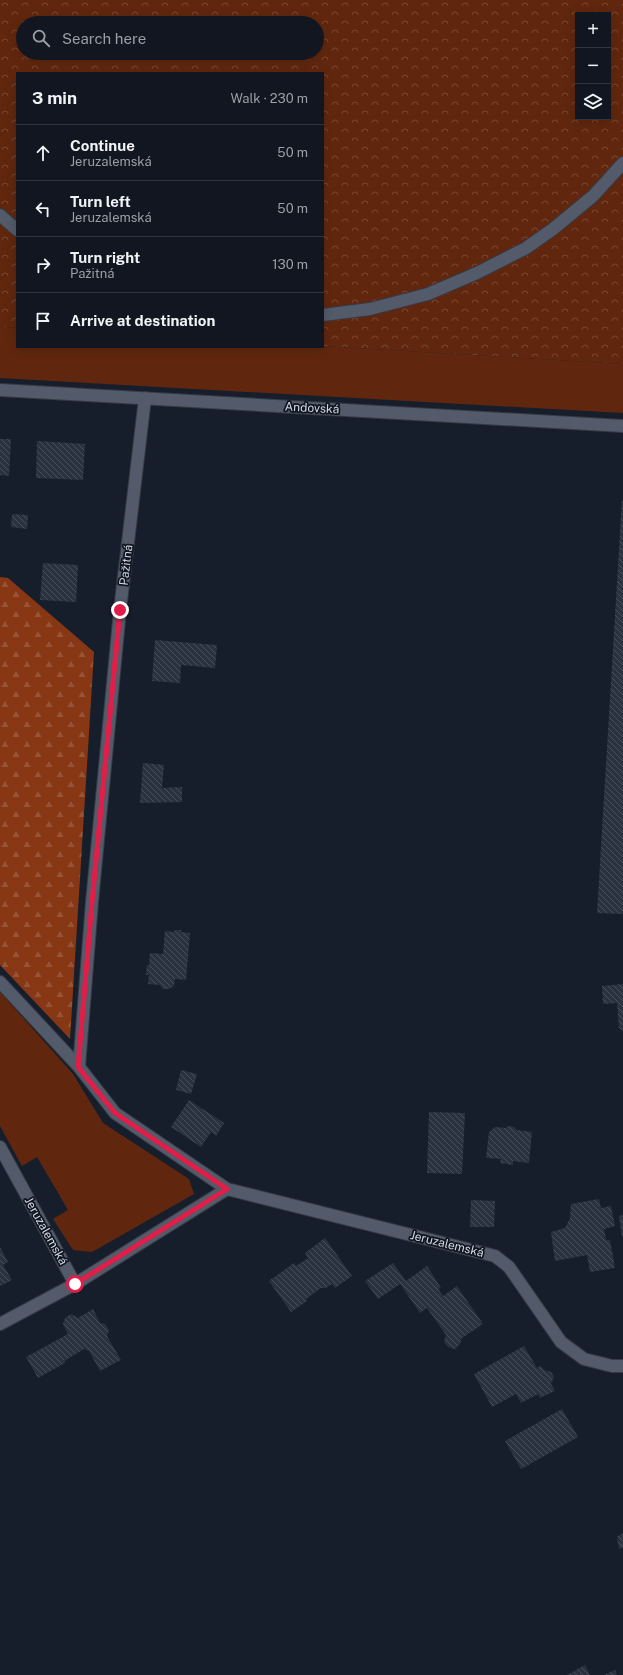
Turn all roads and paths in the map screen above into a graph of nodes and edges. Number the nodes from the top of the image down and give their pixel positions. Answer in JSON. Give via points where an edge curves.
{"nodes":[{"id":1,"x":623,"y":163,"type":"edge"},
{"id":2,"x":0,"y":215,"type":"edge"},
{"id":3,"x":16,"y":229,"type":"edge"},
{"id":4,"x":324,"y":315,"type":"edge"},
{"id":5,"x":0,"y":390,"type":"edge"},
{"id":6,"x":145,"y":398,"type":"junction"},
{"id":7,"x":623,"y":426,"type":"edge"},
{"id":8,"x":0,"y":982,"type":"edge"},
{"id":9,"x":78,"y":1067,"type":"junction"},
{"id":10,"x":0,"y":1147,"type":"edge"},
{"id":11,"x":227,"y":1189,"type":"junction"},
{"id":12,"x":75,"y":1284,"type":"junction"},
{"id":13,"x":0,"y":1324,"type":"edge"},
{"id":14,"x":623,"y":1366,"type":"edge"}],
"edges":[{"from":1,"to":4,"type":"street","via":[[592,196],[553,229],[526,248],[477,274],[428,294],[370,309]]},
{"from":2,"to":3,"type":"street"},
{"from":5,"to":6,"type":"street","name":"Andovská"},
{"from":6,"to":7,"type":"street","name":"Andovská"},
{"from":6,"to":9,"type":"street","name":"Pažitná","via":[[120,610]]},
{"from":8,"to":9,"type":"street","name":"Jeruzalemská"},
{"from":9,"to":11,"type":"street","name":"Jeruzalemská","via":[[115,1113]]},
{"from":10,"to":12,"type":"street","name":"Jeruzalemská"},
{"from":11,"to":12,"type":"street"},
{"from":11,"to":14,"type":"street","name":"Jeruzalemská","via":[[495,1256],[509,1267],[561,1342],[584,1359]]},
{"from":12,"to":13,"type":"street"}]}
